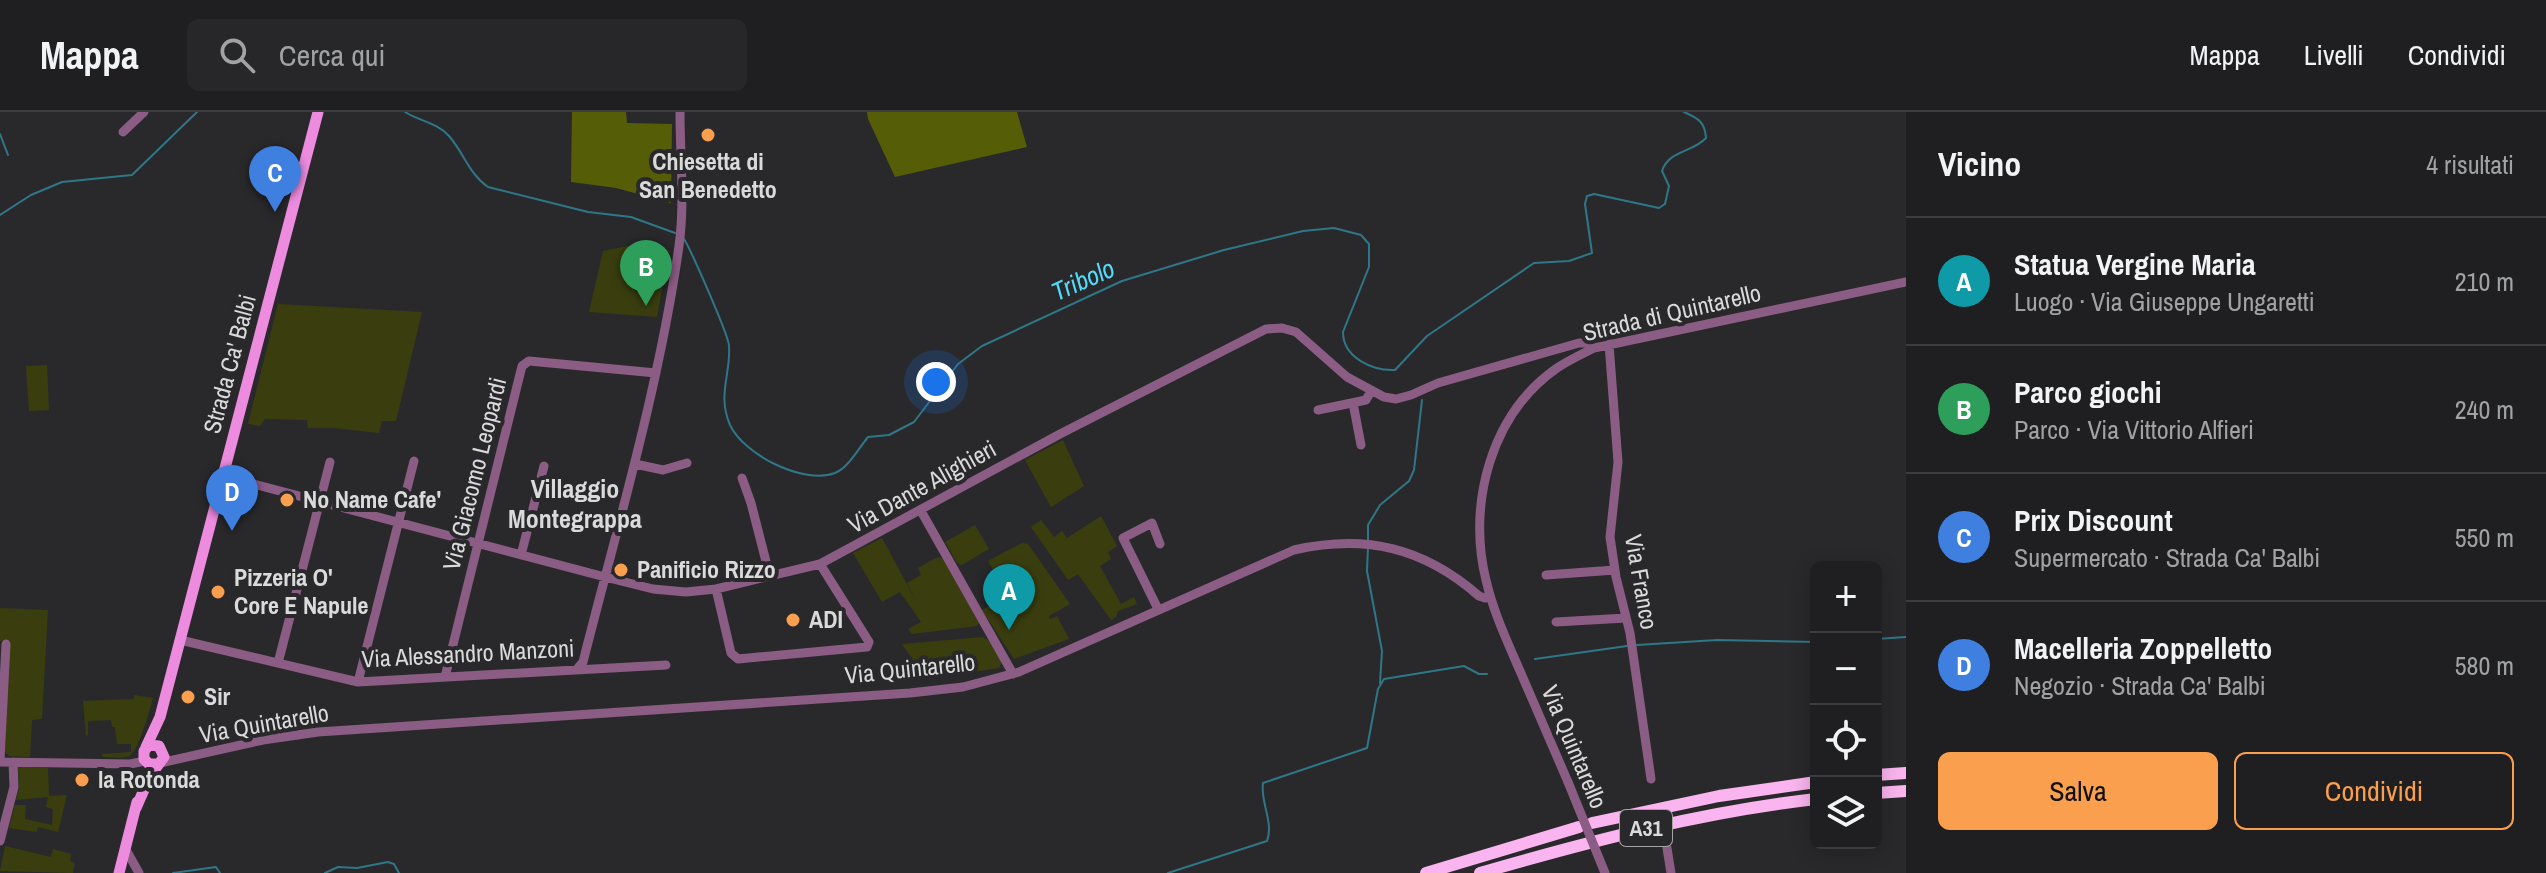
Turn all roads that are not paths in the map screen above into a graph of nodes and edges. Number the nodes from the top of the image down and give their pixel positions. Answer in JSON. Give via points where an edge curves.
{"nodes":[{"id":1,"x":144,"y":112,"type":"edge"},
{"id":2,"x":318,"y":112,"type":"edge"},
{"id":3,"x":680,"y":112,"type":"edge"},
{"id":4,"x":123,"y":132,"type":"dead end"},
{"id":5,"x":1906,"y":282,"type":"edge"},
{"id":6,"x":1609,"y":344,"type":"junction"},
{"id":7,"x":1594,"y":348,"type":"junction"},
{"id":8,"x":656,"y":373,"type":"junction"},
{"id":9,"x":1371,"y":391,"type":"junction"},
{"id":10,"x":1353,"y":403,"type":"junction"},
{"id":11,"x":1318,"y":410,"type":"dead end"},
{"id":12,"x":1361,"y":445,"type":"dead end"},
{"id":13,"x":414,"y":461,"type":"dead end"},
{"id":14,"x":330,"y":462,"type":"dead end"},
{"id":15,"x":687,"y":463,"type":"dead end"},
{"id":16,"x":635,"y":464,"type":"junction"},
{"id":17,"x":544,"y":466,"type":"dead end"},
{"id":18,"x":223,"y":476,"type":"junction"},
{"id":19,"x":742,"y":478,"type":"dead end"},
{"id":20,"x":320,"y":502,"type":"junction"},
{"id":21,"x":921,"y":511,"type":"junction"},
{"id":22,"x":398,"y":523,"type":"junction"},
{"id":23,"x":478,"y":544,"type":"junction"},
{"id":24,"x":1160,"y":544,"type":"dead end"},
{"id":25,"x":521,"y":555,"type":"junction"},
{"id":26,"x":820,"y":564,"type":"junction"},
{"id":27,"x":1615,"y":570,"type":"junction"},
{"id":28,"x":1546,"y":575,"type":"dead end"},
{"id":29,"x":605,"y":577,"type":"junction"},
{"id":30,"x":770,"y":577,"type":"junction"},
{"id":31,"x":716,"y":589,"type":"junction"},
{"id":32,"x":1490,"y":596,"type":"junction"},
{"id":33,"x":1158,"y":609,"type":"junction"},
{"id":34,"x":1626,"y":618,"type":"junction"},
{"id":35,"x":1556,"y":622,"type":"dead end"},
{"id":36,"x":180,"y":640,"type":"junction"},
{"id":37,"x":6,"y":644,"type":"dead end"},
{"id":38,"x":278,"y":663,"type":"junction"},
{"id":39,"x":666,"y":665,"type":"dead end"},
{"id":40,"x":578,"y":668,"type":"junction"},
{"id":41,"x":1013,"y":674,"type":"junction"},
{"id":42,"x":445,"y":677,"type":"junction"},
{"id":43,"x":358,"y":682,"type":"junction"},
{"id":44,"x":160,"y":717,"type":"junction"},
{"id":45,"x":162,"y":748,"type":"junction"},
{"id":46,"x":188,"y":757,"type":"junction"},
{"id":47,"x":150,"y":758,"type":"junction"},
{"id":48,"x":0,"y":761,"type":"edge"},
{"id":49,"x":13,"y":762,"type":"junction"},
{"id":50,"x":1906,"y":773,"type":"edge"},
{"id":51,"x":1882,"y":775,"type":"edge"},
{"id":52,"x":1651,"y":779,"type":"dead end"},
{"id":53,"x":1810,"y":783,"type":"edge"},
{"id":54,"x":1906,"y":791,"type":"edge"},
{"id":55,"x":1882,"y":793,"type":"edge"},
{"id":56,"x":1810,"y":800,"type":"edge"},
{"id":57,"x":1592,"y":823,"type":"dead end"},
{"id":58,"x":1579,"y":827,"type":"dead end"},
{"id":59,"x":0,"y":841,"type":"edge"},
{"id":60,"x":125,"y":848,"type":"junction"},
{"id":61,"x":1667,"y":848,"type":"dead end"},
{"id":62,"x":119,"y":873,"type":"edge"},
{"id":63,"x":139,"y":873,"type":"edge"},
{"id":64,"x":1426,"y":873,"type":"edge"},
{"id":65,"x":1480,"y":873,"type":"edge"},
{"id":66,"x":1605,"y":873,"type":"edge"},
{"id":67,"x":1671,"y":873,"type":"edge"}],
"edges":[{"from":1,"to":4,"type":"street"},
{"from":2,"to":18,"type":"main road","name":"Strada Ca' Balbi"},
{"from":3,"to":8,"type":"street","via":[[679,244]]},
{"from":5,"to":6,"type":"street","name":"Strada di Quintarello"},
{"from":6,"to":7,"type":"street","name":"Strada di Quintarello"},
{"from":6,"to":27,"type":"street","name":"Via Franco","via":[[1618,462],[1610,537]]},
{"from":7,"to":9,"type":"street","name":"Via Dante Alighieri","via":[[1579,343],[1402,398]]},
{"from":7,"to":32,"type":"street","name":"Strada di Quintarello","via":[[1558,367],[1530,392],[1495,448],[1480,516],[1481,559]]},
{"from":8,"to":16,"type":"street"},
{"from":8,"to":23,"type":"street","name":"Via Giacomo Leopardi","via":[[529,361],[522,366]]},
{"from":9,"to":10,"type":"street","via":[[1366,400]]},
{"from":9,"to":21,"type":"street","name":"Via Dante Alighieri","via":[[1296,332],[1266,329]]},
{"from":10,"to":11,"type":"street"},
{"from":10,"to":12,"type":"street"},
{"from":13,"to":22,"type":"street"},
{"from":14,"to":20,"type":"street"},
{"from":15,"to":16,"type":"street","via":[[663,470]]},
{"from":16,"to":29,"type":"street"},
{"from":17,"to":25,"type":"street"},
{"from":18,"to":20,"type":"street","name":"Via Dante Alighieri"},
{"from":18,"to":36,"type":"main road","name":"Strada Ca' Balbi"},
{"from":19,"to":30,"type":"street"},
{"from":20,"to":22,"type":"street","name":"Via Dante Alighieri"},
{"from":20,"to":38,"type":"street"},
{"from":21,"to":26,"type":"street","name":"Via Dante Alighieri"},
{"from":21,"to":41,"type":"street"},
{"from":22,"to":23,"type":"street","name":"Via Dante Alighieri"},
{"from":22,"to":43,"type":"street"},
{"from":23,"to":25,"type":"street","name":"Via Dante Alighieri"},
{"from":23,"to":42,"type":"street","name":"Via Giacomo Leopardi"},
{"from":24,"to":33,"type":"street","via":[[1152,523],[1123,538]]},
{"from":25,"to":29,"type":"street","name":"Via Dante Alighieri"},
{"from":26,"to":30,"type":"street","name":"Via Dante Alighieri"},
{"from":26,"to":31,"type":"street","via":[[869,642],[867,647],[738,659],[731,653]]},
{"from":27,"to":28,"type":"street"},
{"from":27,"to":34,"type":"street","name":"Via Franco"},
{"from":29,"to":31,"type":"street","name":"Via Dante Alighieri","via":[[653,589]]},
{"from":29,"to":40,"type":"street"},
{"from":30,"to":31,"type":"street","name":"Via Dante Alighieri"},
{"from":32,"to":33,"type":"street","name":"Via Quintarello","via":[[1479,596],[1414,555],[1370,544],[1320,544],[1294,550]]},
{"from":32,"to":66,"type":"street","name":"Via Quintarello","bridge":true},
{"from":33,"to":41,"type":"street","name":"Via Quintarello"},
{"from":34,"to":35,"type":"street"},
{"from":34,"to":52,"type":"street","name":"Via Franco"},
{"from":36,"to":38,"type":"street","name":"Via Alessandro Manzoni"},
{"from":36,"to":44,"type":"main road","name":"Strada Ca' Balbi"},
{"from":37,"to":48,"type":"street"},
{"from":38,"to":43,"type":"street","name":"Via Alessandro Manzoni"},
{"from":39,"to":40,"type":"street","name":"Via Alessandro Manzoni"},
{"from":40,"to":42,"type":"street","name":"Via Alessandro Manzoni"},
{"from":41,"to":46,"type":"street","name":"Via Quintarello","via":[[910,693],[318,732]]},
{"from":42,"to":43,"type":"street","name":"Via Alessandro Manzoni"},
{"from":44,"to":45,"type":"main road","name":"Strada Ca' Balbi"},
{"from":44,"to":47,"type":"main road","name":"Strada Ca' Balbi"},
{"from":45,"to":46,"type":"street","name":"Via Quintarello"},
{"from":45,"to":47,"type":"main road","via":[[153,744]]},
{"from":46,"to":47,"type":"street","name":"Via Quintarello"},
{"from":47,"to":49,"type":"street","via":[[125,764]]},
{"from":47,"to":60,"type":"main road","name":"Strada Ca' Balbi"},
{"from":48,"to":49,"type":"street"},
{"from":49,"to":59,"type":"street","via":[[14,787]]},
{"from":50,"to":51,"type":"highway"},
{"from":53,"to":57,"type":"highway","number":"A31"},
{"from":54,"to":55,"type":"highway"},
{"from":56,"to":65,"type":"highway","number":"A31","via":[[1746,807],[1626,833]]},
{"from":58,"to":64,"type":"highway"},
{"from":60,"to":62,"type":"main road","name":"Strada Ca' Balbi"},
{"from":60,"to":63,"type":"street"},
{"from":61,"to":67,"type":"street"}]}
